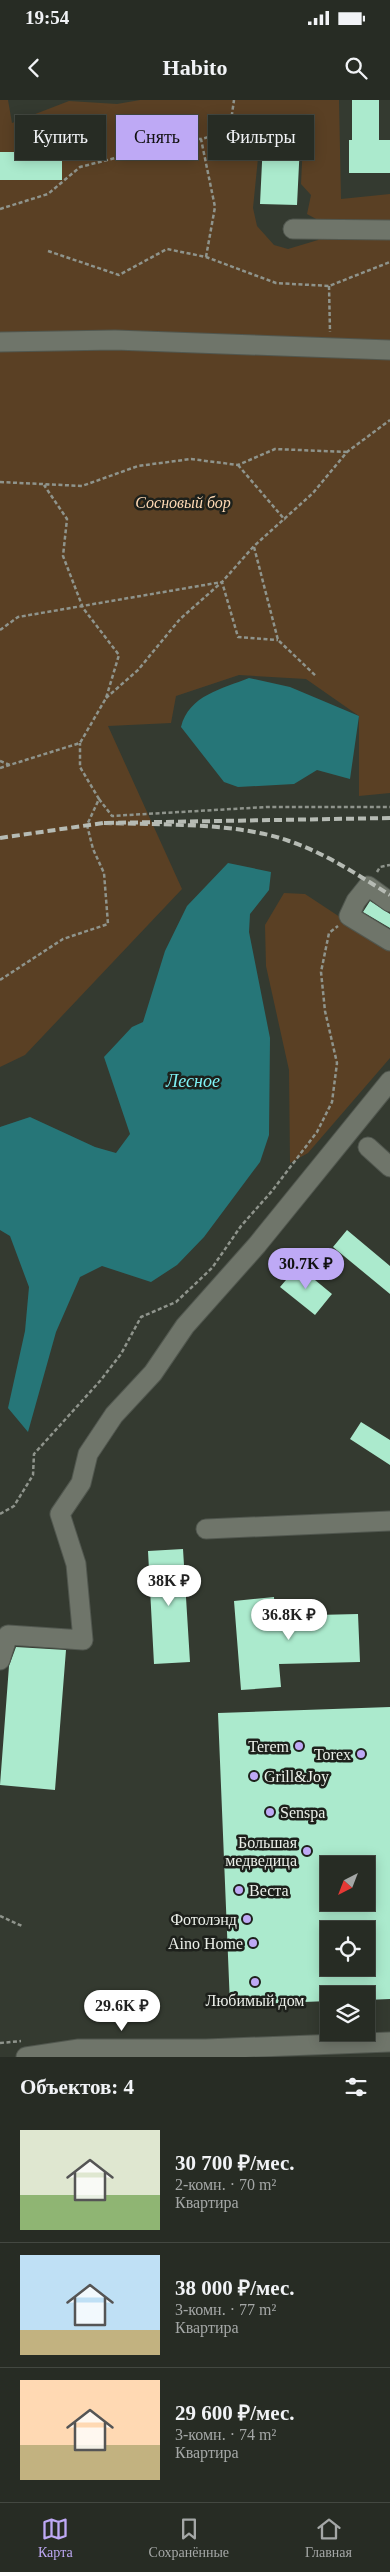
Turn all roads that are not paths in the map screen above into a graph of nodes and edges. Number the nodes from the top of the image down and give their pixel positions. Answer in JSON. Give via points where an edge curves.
{"nodes":[{"id":1,"x":293,"y":229,"type":"dead end"},
{"id":2,"x":390,"y":230,"type":"edge"},
{"id":3,"x":0,"y":342,"type":"edge"},
{"id":4,"x":390,"y":350,"type":"edge"},
{"id":5,"x":390,"y":902,"type":"edge"},
{"id":6,"x":390,"y":941,"type":"edge"},
{"id":7,"x":390,"y":1080,"type":"edge"},
{"id":8,"x":368,"y":1148,"type":"dead end"},
{"id":9,"x":390,"y":1167,"type":"edge"},
{"id":10,"x":390,"y":1521,"type":"edge"},
{"id":11,"x":206,"y":1529,"type":"dead end"},
{"id":12,"x":0,"y":1660,"type":"edge"},
{"id":13,"x":390,"y":2042,"type":"edge"},
{"id":14,"x":26,"y":2057,"type":"edge"}],
"edges":[{"from":1,"to":2,"type":"street"},
{"from":3,"to":4,"type":"street","via":[[115,340]]},
{"from":5,"to":6,"type":"street","via":[[368,886],[349,916]]},
{"from":7,"to":12,"type":"street","via":[[257,1245],[185,1326],[153,1373],[114,1415],[88,1454],[81,1483],[60,1514],[76,1564],[83,1640],[8,1635]]},
{"from":8,"to":9,"type":"street"},
{"from":10,"to":11,"type":"street"},
{"from":13,"to":14,"type":"street","via":[[79,2050]]}]}
